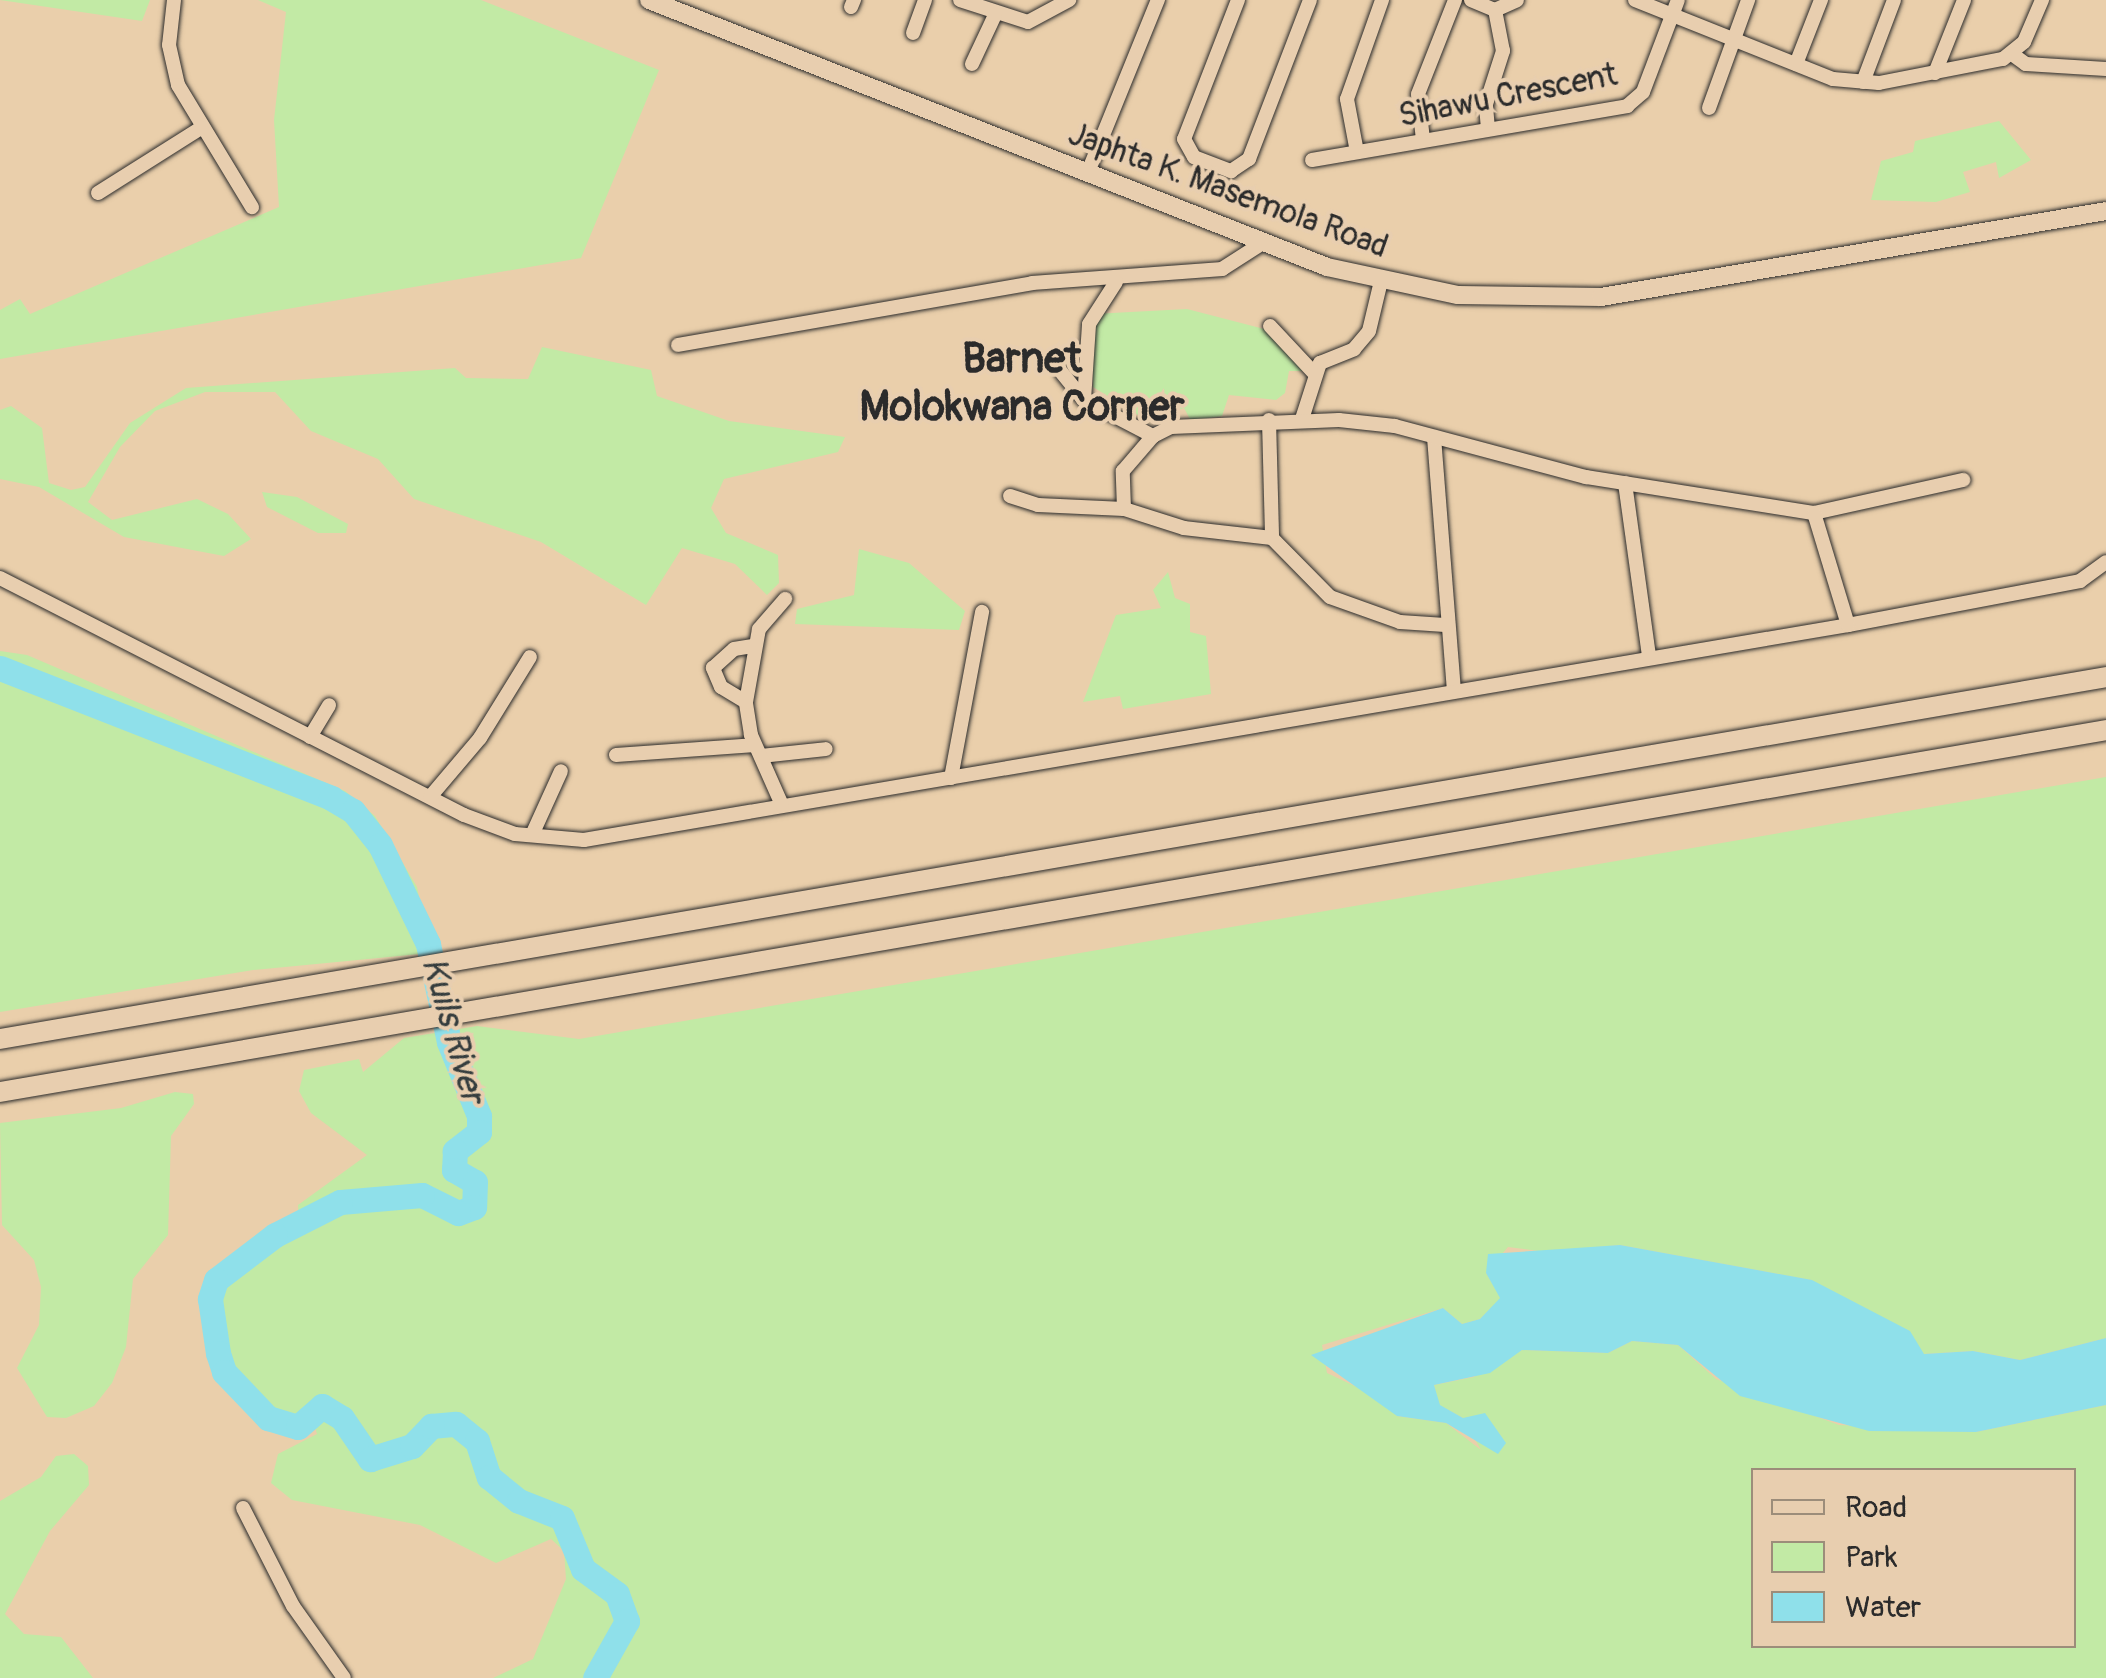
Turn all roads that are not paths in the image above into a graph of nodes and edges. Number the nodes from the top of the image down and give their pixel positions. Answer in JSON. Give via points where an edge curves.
{"nodes":[{"id":1,"x":174,"y":0,"type":"edge"},
{"id":2,"x":649,"y":0,"type":"edge"},
{"id":3,"x":925,"y":0,"type":"edge"},
{"id":4,"x":960,"y":0,"type":"edge"},
{"id":5,"x":1069,"y":0,"type":"edge"},
{"id":6,"x":1158,"y":0,"type":"edge"},
{"id":7,"x":1238,"y":0,"type":"edge"},
{"id":8,"x":1310,"y":0,"type":"edge"},
{"id":9,"x":1382,"y":0,"type":"edge"},
{"id":10,"x":1455,"y":0,"type":"edge"},
{"id":11,"x":1471,"y":0,"type":"edge"},
{"id":12,"x":1517,"y":0,"type":"edge"},
{"id":13,"x":1635,"y":0,"type":"edge"},
{"id":14,"x":1748,"y":0,"type":"edge"},
{"id":15,"x":1821,"y":0,"type":"edge"},
{"id":16,"x":1894,"y":0,"type":"edge"},
{"id":17,"x":1964,"y":0,"type":"edge"},
{"id":18,"x":2042,"y":0,"type":"edge"},
{"id":19,"x":1675,"y":7,"type":"edge"},
{"id":20,"x":1496,"y":10,"type":"junction"},
{"id":21,"x":994,"y":15,"type":"junction"},
{"id":22,"x":914,"y":34,"type":"dead end"},
{"id":23,"x":1734,"y":38,"type":"junction"},
{"id":24,"x":2012,"y":54,"type":"junction"},
{"id":25,"x":972,"y":64,"type":"dead end"},
{"id":26,"x":1796,"y":64,"type":"junction"},
{"id":27,"x":2106,"y":69,"type":"edge"},
{"id":28,"x":1935,"y":74,"type":"junction"},
{"id":29,"x":1863,"y":82,"type":"junction"},
{"id":30,"x":1709,"y":108,"type":"dead end"},
{"id":31,"x":201,"y":128,"type":"junction"},
{"id":32,"x":1488,"y":129,"type":"junction"},
{"id":33,"x":1422,"y":140,"type":"junction"},
{"id":34,"x":1357,"y":152,"type":"junction"},
{"id":35,"x":1312,"y":160,"type":"dead end"},
{"id":36,"x":1088,"y":172,"type":"junction"},
{"id":37,"x":98,"y":193,"type":"dead end"},
{"id":38,"x":252,"y":207,"type":"dead end"},
{"id":39,"x":2106,"y":211,"type":"edge"},
{"id":40,"x":1264,"y":242,"type":"junction"},
{"id":41,"x":1381,"y":280,"type":"junction"},
{"id":42,"x":1116,"y":282,"type":"junction"},
{"id":43,"x":1270,"y":326,"type":"dead end"},
{"id":44,"x":678,"y":345,"type":"dead end"},
{"id":45,"x":1062,"y":373,"type":"dead end"},
{"id":46,"x":1314,"y":373,"type":"junction"},
{"id":47,"x":1084,"y":400,"type":"junction"},
{"id":48,"x":1302,"y":419,"type":"junction"},
{"id":49,"x":1269,"y":420,"type":"junction"},
{"id":50,"x":1154,"y":436,"type":"junction"},
{"id":51,"x":1434,"y":436,"type":"junction"},
{"id":52,"x":1964,"y":480,"type":"dead end"},
{"id":53,"x":1624,"y":482,"type":"junction"},
{"id":54,"x":1010,"y":496,"type":"dead end"},
{"id":55,"x":1124,"y":509,"type":"junction"},
{"id":56,"x":1814,"y":512,"type":"junction"},
{"id":57,"x":1272,"y":538,"type":"junction"},
{"id":58,"x":2106,"y":562,"type":"edge"},
{"id":59,"x":0,"y":578,"type":"edge"},
{"id":60,"x":785,"y":599,"type":"dead end"},
{"id":61,"x":982,"y":612,"type":"dead end"},
{"id":62,"x":1445,"y":624,"type":"junction"},
{"id":63,"x":1848,"y":625,"type":"junction"},
{"id":64,"x":752,"y":646,"type":"junction"},
{"id":65,"x":1649,"y":655,"type":"junction"},
{"id":66,"x":530,"y":656,"type":"dead end"},
{"id":67,"x":2106,"y":676,"type":"edge"},
{"id":68,"x":1454,"y":690,"type":"junction"},
{"id":69,"x":746,"y":702,"type":"junction"},
{"id":70,"x":329,"y":705,"type":"dead end"},
{"id":71,"x":2106,"y":730,"type":"edge"},
{"id":72,"x":310,"y":737,"type":"junction"},
{"id":73,"x":758,"y":750,"type":"junction"},
{"id":74,"x":826,"y":750,"type":"dead end"},
{"id":75,"x":616,"y":755,"type":"dead end"},
{"id":76,"x":561,"y":771,"type":"dead end"},
{"id":77,"x":951,"y":778,"type":"junction"},
{"id":78,"x":430,"y":797,"type":"junction"},
{"id":79,"x":782,"y":805,"type":"junction"},
{"id":80,"x":532,"y":835,"type":"junction"},
{"id":81,"x":0,"y":1039,"type":"edge"},
{"id":82,"x":0,"y":1092,"type":"edge"},
{"id":83,"x":244,"y":1508,"type":"dead end"},
{"id":84,"x":344,"y":1678,"type":"edge"}],
"edges":[{"from":1,"to":31,"type":"street","via":[[174,72]]},
{"from":2,"to":36,"type":"main road","name":"Japhta K. Masemola Road"},
{"from":3,"to":22,"type":"street"},
{"from":4,"to":21,"type":"street"},
{"from":5,"to":21,"type":"street","via":[[1028,22]]},
{"from":6,"to":36,"type":"street"},
{"from":7,"to":8,"type":"street","via":[[1184,139],[1194,157],[1232,171],[1249,159]]},
{"from":9,"to":34,"type":"street","name":"Sihawu Crescent","via":[[1349,88]]},
{"from":10,"to":33,"type":"street","via":[[1418,94]]},
{"from":11,"to":20,"type":"street"},
{"from":12,"to":20,"type":"street"},
{"from":13,"to":19,"type":"street"},
{"from":14,"to":23,"type":"street"},
{"from":15,"to":26,"type":"street"},
{"from":16,"to":29,"type":"street"},
{"from":17,"to":28,"type":"street"},
{"from":18,"to":24,"type":"street"},
{"from":19,"to":23,"type":"street"},
{"from":19,"to":32,"type":"street","name":"Sihawu Crescent","via":[[1634,102]]},
{"from":20,"to":32,"type":"street","via":[[1503,51],[1486,104]]},
{"from":21,"to":25,"type":"street"},
{"from":23,"to":26,"type":"street"},
{"from":23,"to":30,"type":"street"},
{"from":24,"to":27,"type":"street","via":[[2026,64]]},
{"from":24,"to":28,"type":"street"},
{"from":26,"to":29,"type":"street"},
{"from":28,"to":29,"type":"street"},
{"from":31,"to":37,"type":"street"},
{"from":31,"to":38,"type":"street"},
{"from":32,"to":33,"type":"street","name":"Sihawu Crescent"},
{"from":33,"to":34,"type":"street","name":"Sihawu Crescent"},
{"from":34,"to":35,"type":"street","name":"Sihawu Crescent"},
{"from":36,"to":40,"type":"main road","name":"Japhta K. Masemola Road"},
{"from":39,"to":41,"type":"main road","name":"Japhta K. Masemola Road","via":[[1601,296],[1506,299]]},
{"from":40,"to":41,"type":"main road","name":"Japhta K. Masemola Road"},
{"from":40,"to":42,"type":"street","via":[[1222,269]]},
{"from":41,"to":46,"type":"street","via":[[1364,337]]},
{"from":42,"to":44,"type":"street","via":[[1032,283]]},
{"from":42,"to":47,"type":"street","via":[[1089,324]]},
{"from":43,"to":46,"type":"street"},
{"from":45,"to":47,"type":"street"},
{"from":46,"to":48,"type":"street"},
{"from":47,"to":50,"type":"street"},
{"from":48,"to":49,"type":"street"},
{"from":48,"to":51,"type":"street"},
{"from":49,"to":50,"type":"street"},
{"from":49,"to":57,"type":"street"},
{"from":50,"to":55,"type":"street","via":[[1123,471]]},
{"from":51,"to":53,"type":"street"},
{"from":51,"to":62,"type":"street"},
{"from":52,"to":56,"type":"street"},
{"from":53,"to":56,"type":"street"},
{"from":53,"to":65,"type":"street"},
{"from":54,"to":55,"type":"street","via":[[1038,506]]},
{"from":55,"to":57,"type":"street","via":[[1184,528]]},
{"from":56,"to":63,"type":"street"},
{"from":57,"to":62,"type":"street","via":[[1330,597],[1400,622]]},
{"from":58,"to":63,"type":"street","via":[[2080,581]]},
{"from":59,"to":72,"type":"street"},
{"from":60,"to":64,"type":"street"},
{"from":61,"to":77,"type":"street"},
{"from":62,"to":68,"type":"street"},
{"from":63,"to":65,"type":"street"},
{"from":64,"to":69,"type":"street"},
{"from":64,"to":69,"type":"street","via":[[734,649],[713,668],[721,687]]},
{"from":65,"to":68,"type":"street"},
{"from":66,"to":78,"type":"street","via":[[480,738]]},
{"from":67,"to":81,"type":"highway","via":[[1038,854]]},
{"from":68,"to":77,"type":"street"},
{"from":69,"to":73,"type":"street"},
{"from":70,"to":72,"type":"street"},
{"from":71,"to":82,"type":"highway"},
{"from":72,"to":78,"type":"street"},
{"from":73,"to":74,"type":"street"},
{"from":73,"to":75,"type":"street"},
{"from":73,"to":79,"type":"street"},
{"from":76,"to":80,"type":"street"},
{"from":77,"to":79,"type":"street"},
{"from":78,"to":80,"type":"street"},
{"from":79,"to":80,"type":"street","via":[[584,840]]},
{"from":83,"to":84,"type":"street","via":[[293,1606]]}]}
